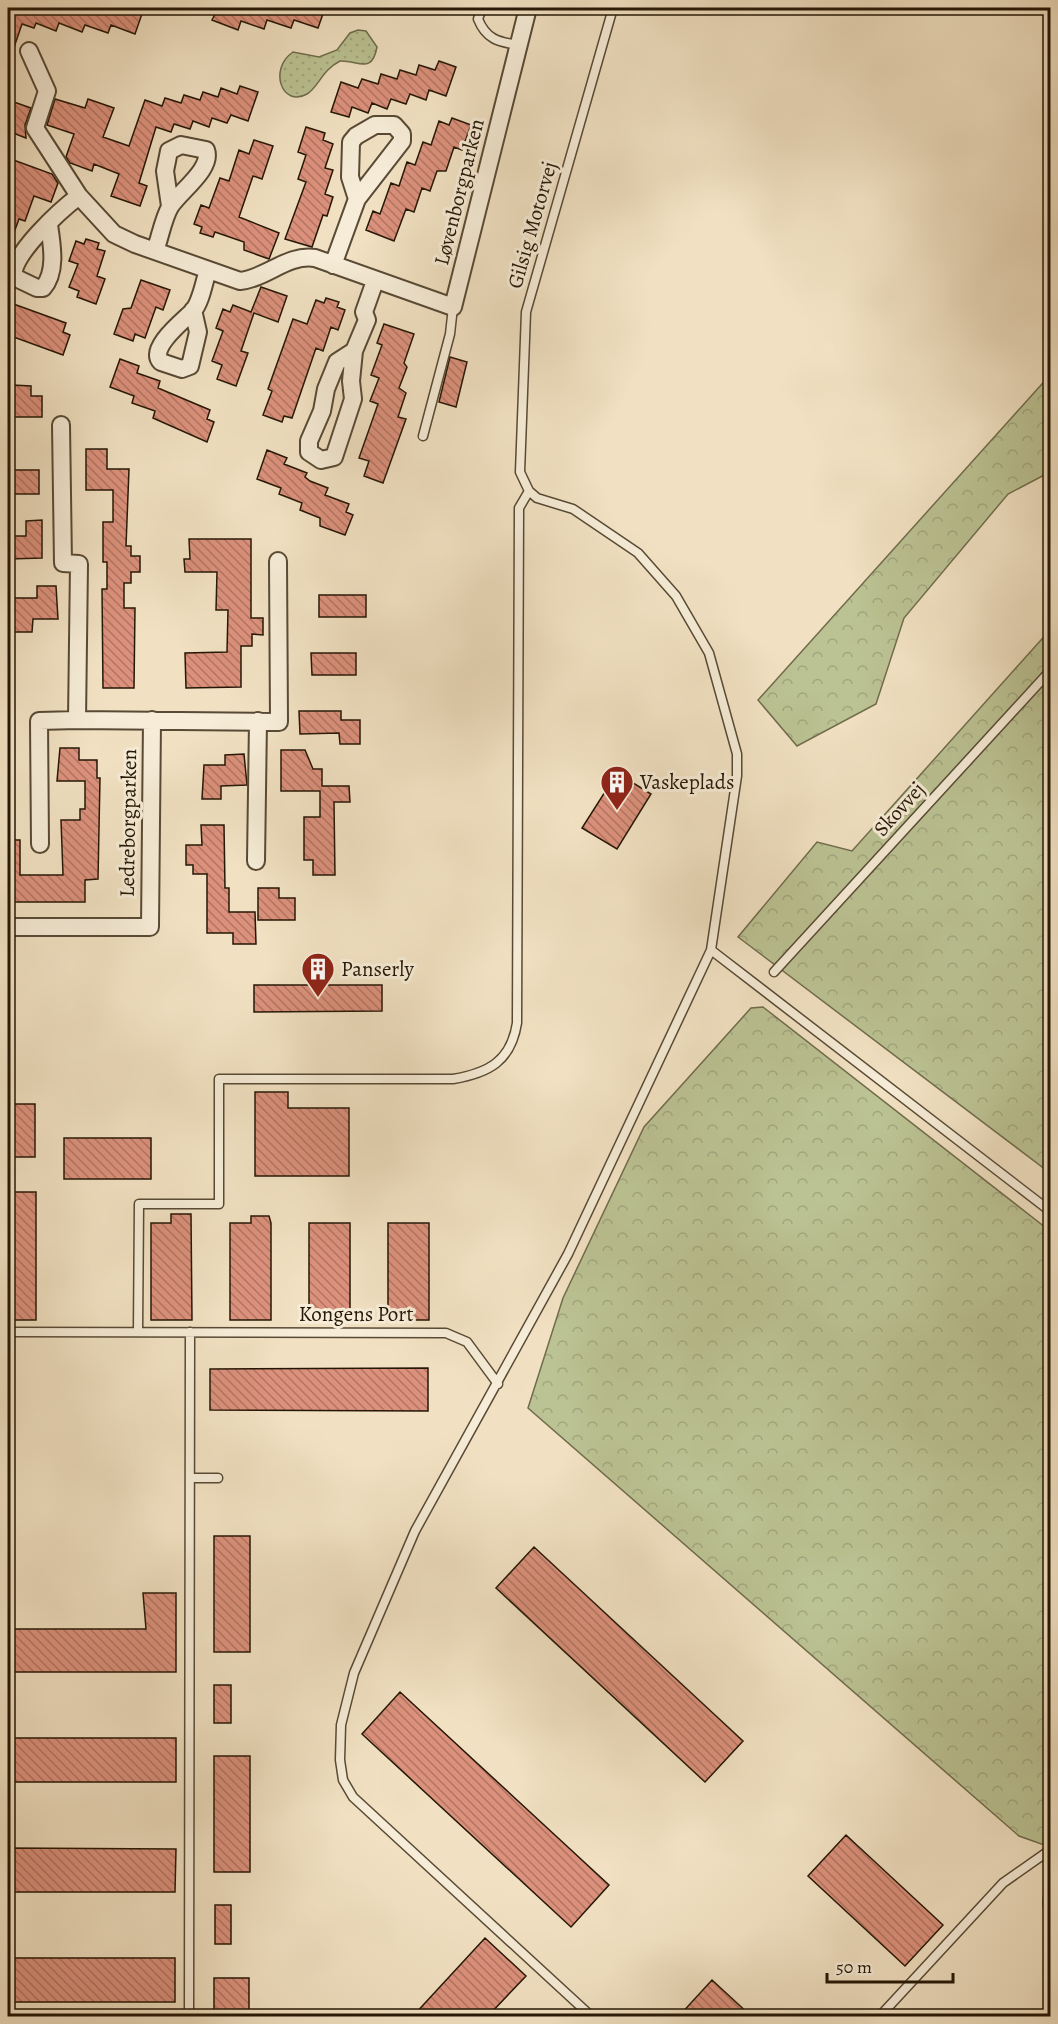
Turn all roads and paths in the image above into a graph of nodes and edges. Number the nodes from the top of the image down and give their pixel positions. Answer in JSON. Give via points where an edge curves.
{"nodes":[{"id":1,"x":482,"y":8,"type":"edge"},
{"id":2,"x":528,"y":8,"type":"edge"},
{"id":3,"x":613,"y":8,"type":"edge"},
{"id":4,"x":518,"y":45,"type":"junction"},
{"id":5,"x":29,"y":51,"type":"dead end"},
{"id":6,"x":79,"y":196,"type":"junction"},
{"id":7,"x":357,"y":200,"type":"dead end"},
{"id":8,"x":170,"y":206,"type":"dead end"},
{"id":9,"x":49,"y":225,"type":"dead end"},
{"id":10,"x":155,"y":251,"type":"junction"},
{"id":11,"x":333,"y":265,"type":"junction"},
{"id":12,"x":208,"y":270,"type":"junction"},
{"id":13,"x":375,"y":281,"type":"junction"},
{"id":14,"x":453,"y":307,"type":"junction"},
{"id":15,"x":194,"y":310,"type":"dead end"},
{"id":16,"x":354,"y":351,"type":"junction"},
{"id":17,"x":61,"y":425,"type":"dead end"},
{"id":18,"x":423,"y":436,"type":"dead end"},
{"id":19,"x":529,"y":491,"type":"junction"},
{"id":20,"x":278,"y":561,"type":"dead end"},
{"id":21,"x":1050,"y":671,"type":"edge"},
{"id":22,"x":77,"y":720,"type":"junction"},
{"id":23,"x":152,"y":720,"type":"junction"},
{"id":24,"x":258,"y":721,"type":"junction"},
{"id":25,"x":40,"y":844,"type":"dead end"},
{"id":26,"x":256,"y":861,"type":"dead end"},
{"id":27,"x":8,"y":927,"type":"edge"},
{"id":28,"x":711,"y":950,"type":"junction"},
{"id":29,"x":774,"y":972,"type":"dead end"},
{"id":30,"x":1050,"y":1211,"type":"edge"},
{"id":31,"x":8,"y":1332,"type":"edge"},
{"id":32,"x":138,"y":1332,"type":"junction"},
{"id":33,"x":190,"y":1332,"type":"junction"},
{"id":34,"x":498,"y":1384,"type":"junction"},
{"id":35,"x":190,"y":1478,"type":"junction"},
{"id":36,"x":218,"y":1478,"type":"dead end"},
{"id":37,"x":1050,"y":1850,"type":"edge"},
{"id":38,"x":189,"y":2016,"type":"edge"},
{"id":39,"x":591,"y":2016,"type":"edge"},
{"id":40,"x":880,"y":2016,"type":"edge"}],
"edges":[{"from":1,"to":4,"type":"lane","via":[[478,19],[487,36]]},
{"from":2,"to":4,"type":"street","name":"Løvenborgparken"},
{"from":3,"to":19,"type":"lane","name":"Gilsig Motorvej","via":[[526,312],[519,459]]},
{"from":4,"to":14,"type":"street","name":"Løvenborgparken"},
{"from":5,"to":6,"type":"street","via":[[47,91],[35,128]]},
{"from":6,"to":9,"type":"street"},
{"from":6,"to":10,"type":"street","via":[[114,234]]},
{"from":7,"to":11,"type":"street"},
{"from":8,"to":10,"type":"street"},
{"from":10,"to":12,"type":"street"},
{"from":11,"to":12,"type":"street","via":[[303,256],[240,281]]},
{"from":11,"to":13,"type":"street"},
{"from":12,"to":15,"type":"street"},
{"from":13,"to":14,"type":"street"},
{"from":13,"to":16,"type":"street","via":[[364,312],[367,320]]},
{"from":14,"to":18,"type":"lane","via":[[450,334]]},
{"from":16,"to":16,"type":"street","via":[[337,362],[309,441],[309,452],[321,460],[330,460],[336,452],[353,399]]},
{"from":17,"to":22,"type":"street","via":[[63,563],[79,564]]},
{"from":19,"to":28,"type":"lane","via":[[537,498],[573,509],[638,553],[676,597],[709,653],[737,754]]},
{"from":19,"to":32,"type":"lane","via":[[519,508],[515,1040],[494,1066],[453,1079],[219,1079],[219,1204],[139,1204]]},
{"from":20,"to":24,"type":"street","name":"Ledreborgparken","via":[[279,722]]},
{"from":21,"to":29,"type":"lane","name":"Skovvej"},
{"from":22,"to":23,"type":"street","name":"Ledreborgparken"},
{"from":22,"to":25,"type":"street","name":"Ledreborgparken","via":[[39,721]]},
{"from":23,"to":24,"type":"street","name":"Ledreborgparken"},
{"from":23,"to":27,"type":"street","name":"Ledreborgparken","via":[[150,927]]},
{"from":24,"to":26,"type":"street"},
{"from":28,"to":30,"type":"lane"},
{"from":28,"to":34,"type":"lane","via":[[568,1254]]},
{"from":31,"to":32,"type":"lane","name":"Kongens Port"},
{"from":32,"to":33,"type":"lane","name":"Kongens Port"},
{"from":33,"to":34,"type":"lane","name":"Kongens Port","via":[[446,1333],[467,1342]]},
{"from":33,"to":35,"type":"lane"},
{"from":34,"to":39,"type":"lane","via":[[415,1531],[354,1673],[341,1725],[340,1760],[343,1780],[353,1797]]},
{"from":35,"to":36,"type":"lane"},
{"from":35,"to":38,"type":"lane"},
{"from":37,"to":40,"type":"lane","via":[[1003,1883]]}]}
